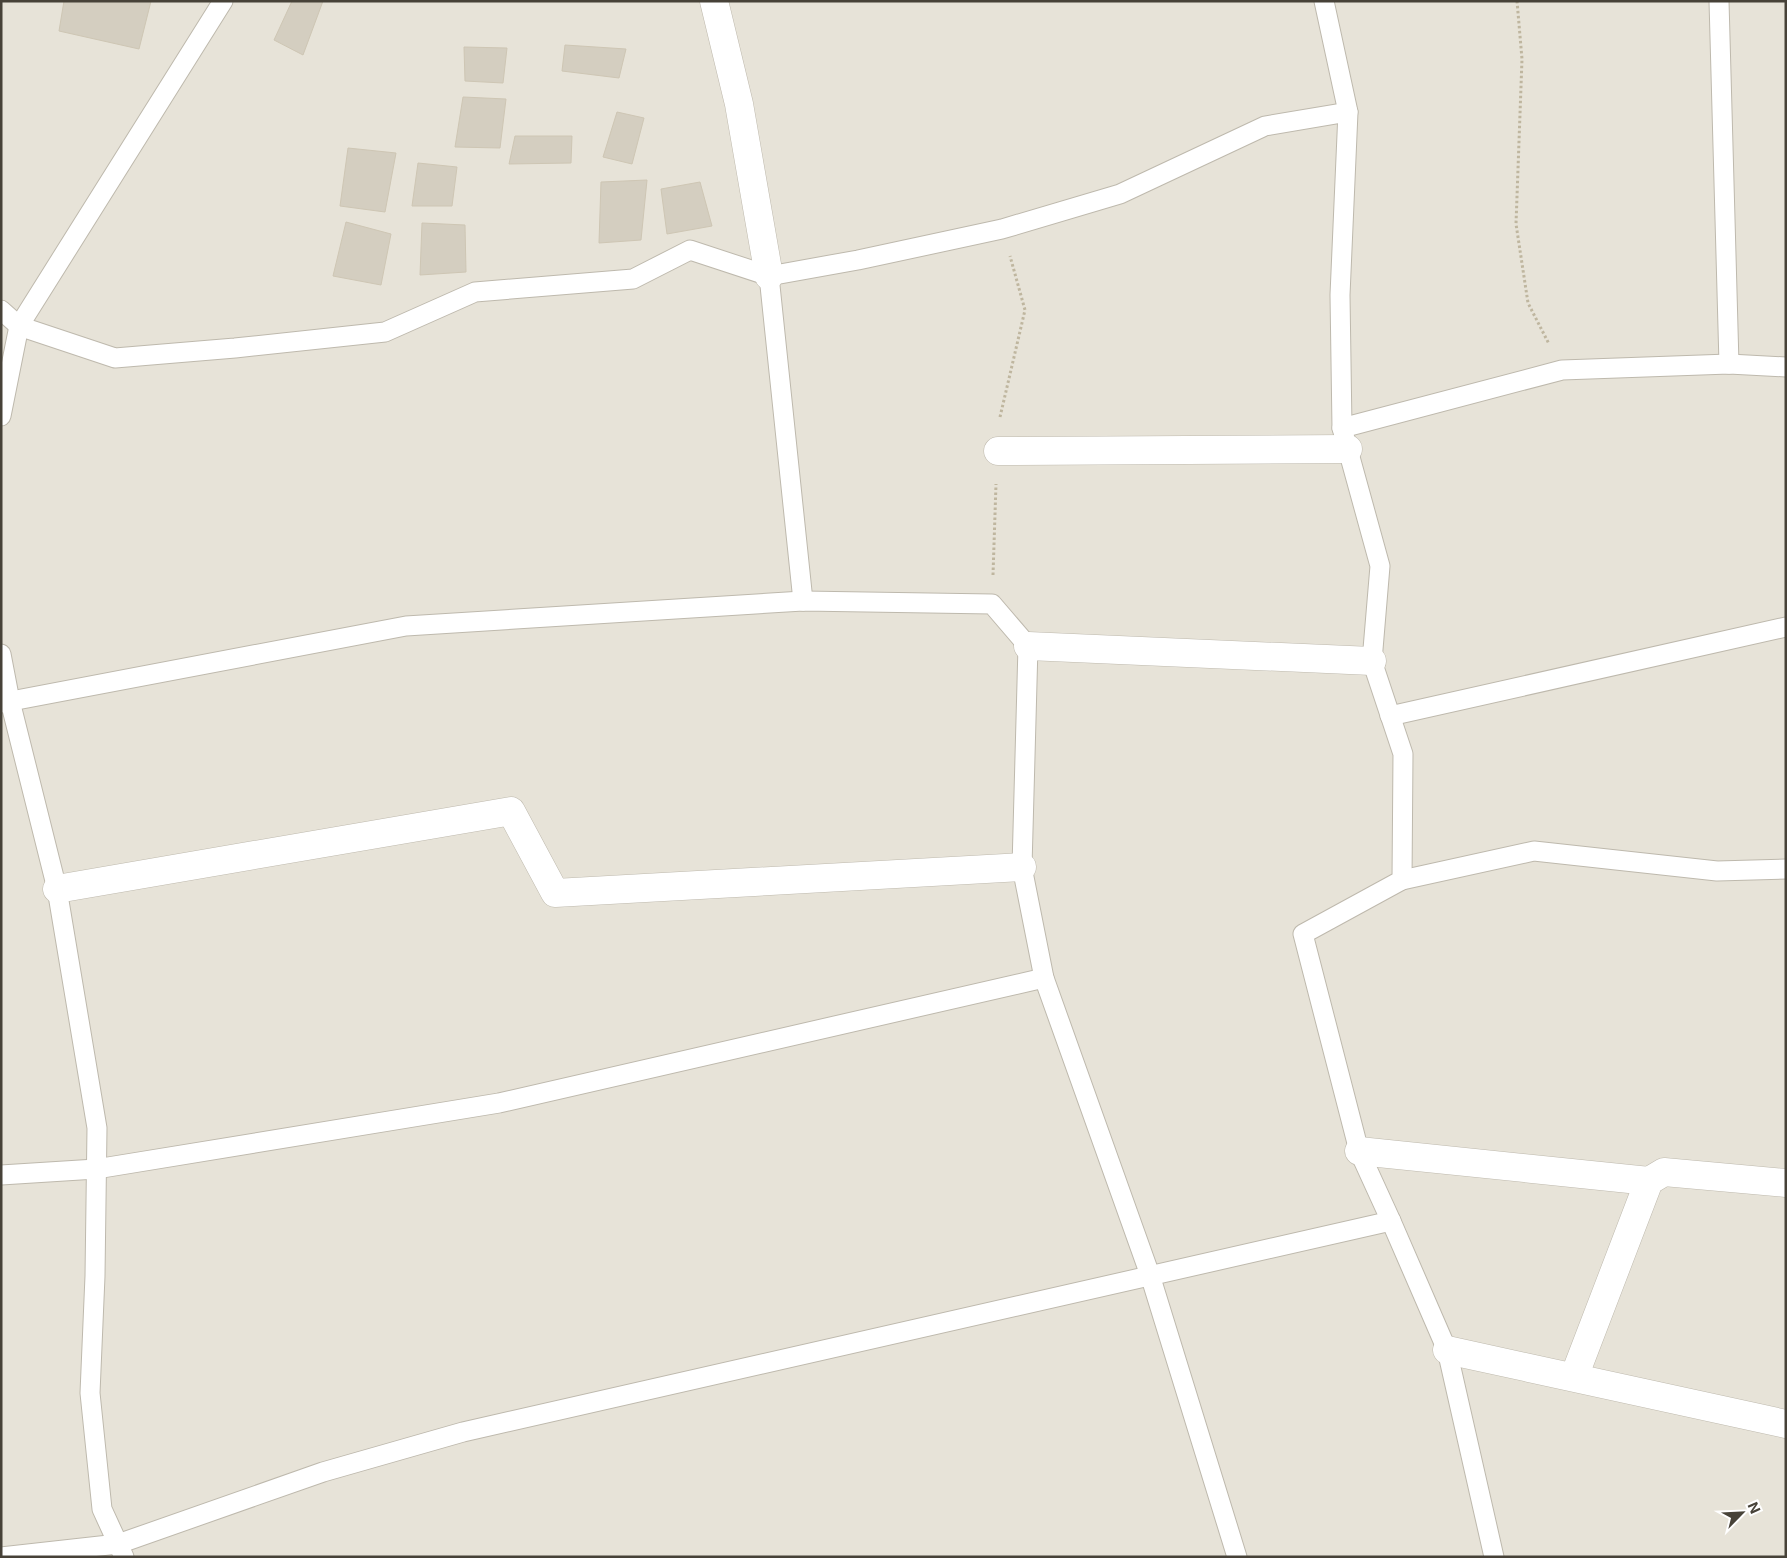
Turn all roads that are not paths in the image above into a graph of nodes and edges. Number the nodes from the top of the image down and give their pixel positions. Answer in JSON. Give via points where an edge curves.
{"nodes":[{"id":1,"x":223,"y":1,"type":"edge"},
{"id":2,"x":714,"y":1,"type":"edge"},
{"id":3,"x":1324,"y":1,"type":"edge"},
{"id":4,"x":1720,"y":1,"type":"edge"},
{"id":5,"x":1348,"y":112,"type":"junction"},
{"id":6,"x":769,"y":276,"type":"junction"},
{"id":7,"x":1,"y":310,"type":"edge"},
{"id":8,"x":19,"y":326,"type":"junction"},
{"id":9,"x":1729,"y":364,"type":"junction"},
{"id":10,"x":1786,"y":367,"type":"edge"},
{"id":11,"x":1,"y":416,"type":"edge"},
{"id":12,"x":1345,"y":439,"type":"junction"},
{"id":13,"x":998,"y":452,"type":"road end"},
{"id":14,"x":803,"y":601,"type":"junction"},
{"id":15,"x":1786,"y":627,"type":"edge"},
{"id":16,"x":1028,"y":646,"type":"junction"},
{"id":17,"x":1,"y":654,"type":"edge"},
{"id":18,"x":1372,"y":661,"type":"junction"},
{"id":19,"x":6,"y":702,"type":"edge"},
{"id":20,"x":1390,"y":716,"type":"junction"},
{"id":21,"x":1022,"y":867,"type":"junction"},
{"id":22,"x":1786,"y":869,"type":"edge"},
{"id":23,"x":1402,"y":880,"type":"junction"},
{"id":24,"x":57,"y":889,"type":"junction"},
{"id":25,"x":1044,"y":978,"type":"junction"},
{"id":26,"x":1359,"y":1151,"type":"junction"},
{"id":27,"x":96,"y":1169,"type":"junction"},
{"id":28,"x":1,"y":1175,"type":"edge"},
{"id":29,"x":1649,"y":1181,"type":"junction"},
{"id":30,"x":1786,"y":1183,"type":"edge"},
{"id":31,"x":1392,"y":1221,"type":"junction"},
{"id":32,"x":1150,"y":1275,"type":"junction"},
{"id":33,"x":1447,"y":1350,"type":"junction"},
{"id":34,"x":1574,"y":1377,"type":"junction"},
{"id":35,"x":1786,"y":1424,"type":"edge"},
{"id":36,"x":121,"y":1550,"type":"edge"},
{"id":37,"x":1,"y":1557,"type":"edge"},
{"id":38,"x":1237,"y":1557,"type":"edge"},
{"id":39,"x":1494,"y":1557,"type":"edge"}],
"edges":[{"from":1,"to":8,"type":"lane"},
{"from":2,"to":6,"type":"street","via":[[739,104]]},
{"from":3,"to":5,"type":"lane"},
{"from":4,"to":9,"type":"lane"},
{"from":5,"to":6,"type":"lane","via":[[1265,126],[1120,194],[1002,229]]},
{"from":5,"to":12,"type":"lane","via":[[1340,295]]},
{"from":6,"to":8,"type":"lane","via":[[690,250],[633,279],[475,292],[385,332],[115,358]]},
{"from":6,"to":14,"type":"lane"},
{"from":7,"to":8,"type":"lane"},
{"from":8,"to":11,"type":"lane"},
{"from":9,"to":10,"type":"lane"},
{"from":9,"to":12,"type":"lane","via":[[1562,370]]},
{"from":12,"to":13,"type":"street"},
{"from":12,"to":18,"type":"lane","via":[[1380,566]]},
{"from":14,"to":16,"type":"lane","via":[[992,604]]},
{"from":14,"to":19,"type":"lane","via":[[406,626]]},
{"from":15,"to":20,"type":"lane"},
{"from":16,"to":18,"type":"street"},
{"from":16,"to":21,"type":"lane"},
{"from":17,"to":19,"type":"lane"},
{"from":18,"to":20,"type":"lane"},
{"from":19,"to":24,"type":"lane"},
{"from":20,"to":23,"type":"lane","via":[[1403,754]]},
{"from":21,"to":24,"type":"street","via":[[555,893],[511,812]]},
{"from":21,"to":25,"type":"lane"},
{"from":22,"to":23,"type":"lane","via":[[1717,871],[1534,851]]},
{"from":23,"to":26,"type":"lane","via":[[1303,934]]},
{"from":24,"to":27,"type":"lane","via":[[97,1128]]},
{"from":25,"to":27,"type":"lane","via":[[499,1103]]},
{"from":25,"to":32,"type":"lane"},
{"from":26,"to":29,"type":"street"},
{"from":26,"to":31,"type":"lane"},
{"from":27,"to":28,"type":"lane"},
{"from":27,"to":36,"type":"lane","via":[[96,1276],[90,1393],[102,1509]]},
{"from":29,"to":30,"type":"street","via":[[1664,1172]]},
{"from":29,"to":34,"type":"street"},
{"from":31,"to":32,"type":"lane"},
{"from":31,"to":33,"type":"lane"},
{"from":32,"to":36,"type":"lane","via":[[463,1432],[323,1472]]},
{"from":32,"to":38,"type":"lane"},
{"from":33,"to":34,"type":"street"},
{"from":33,"to":39,"type":"lane"},
{"from":34,"to":35,"type":"street"},
{"from":36,"to":37,"type":"lane"}]}
